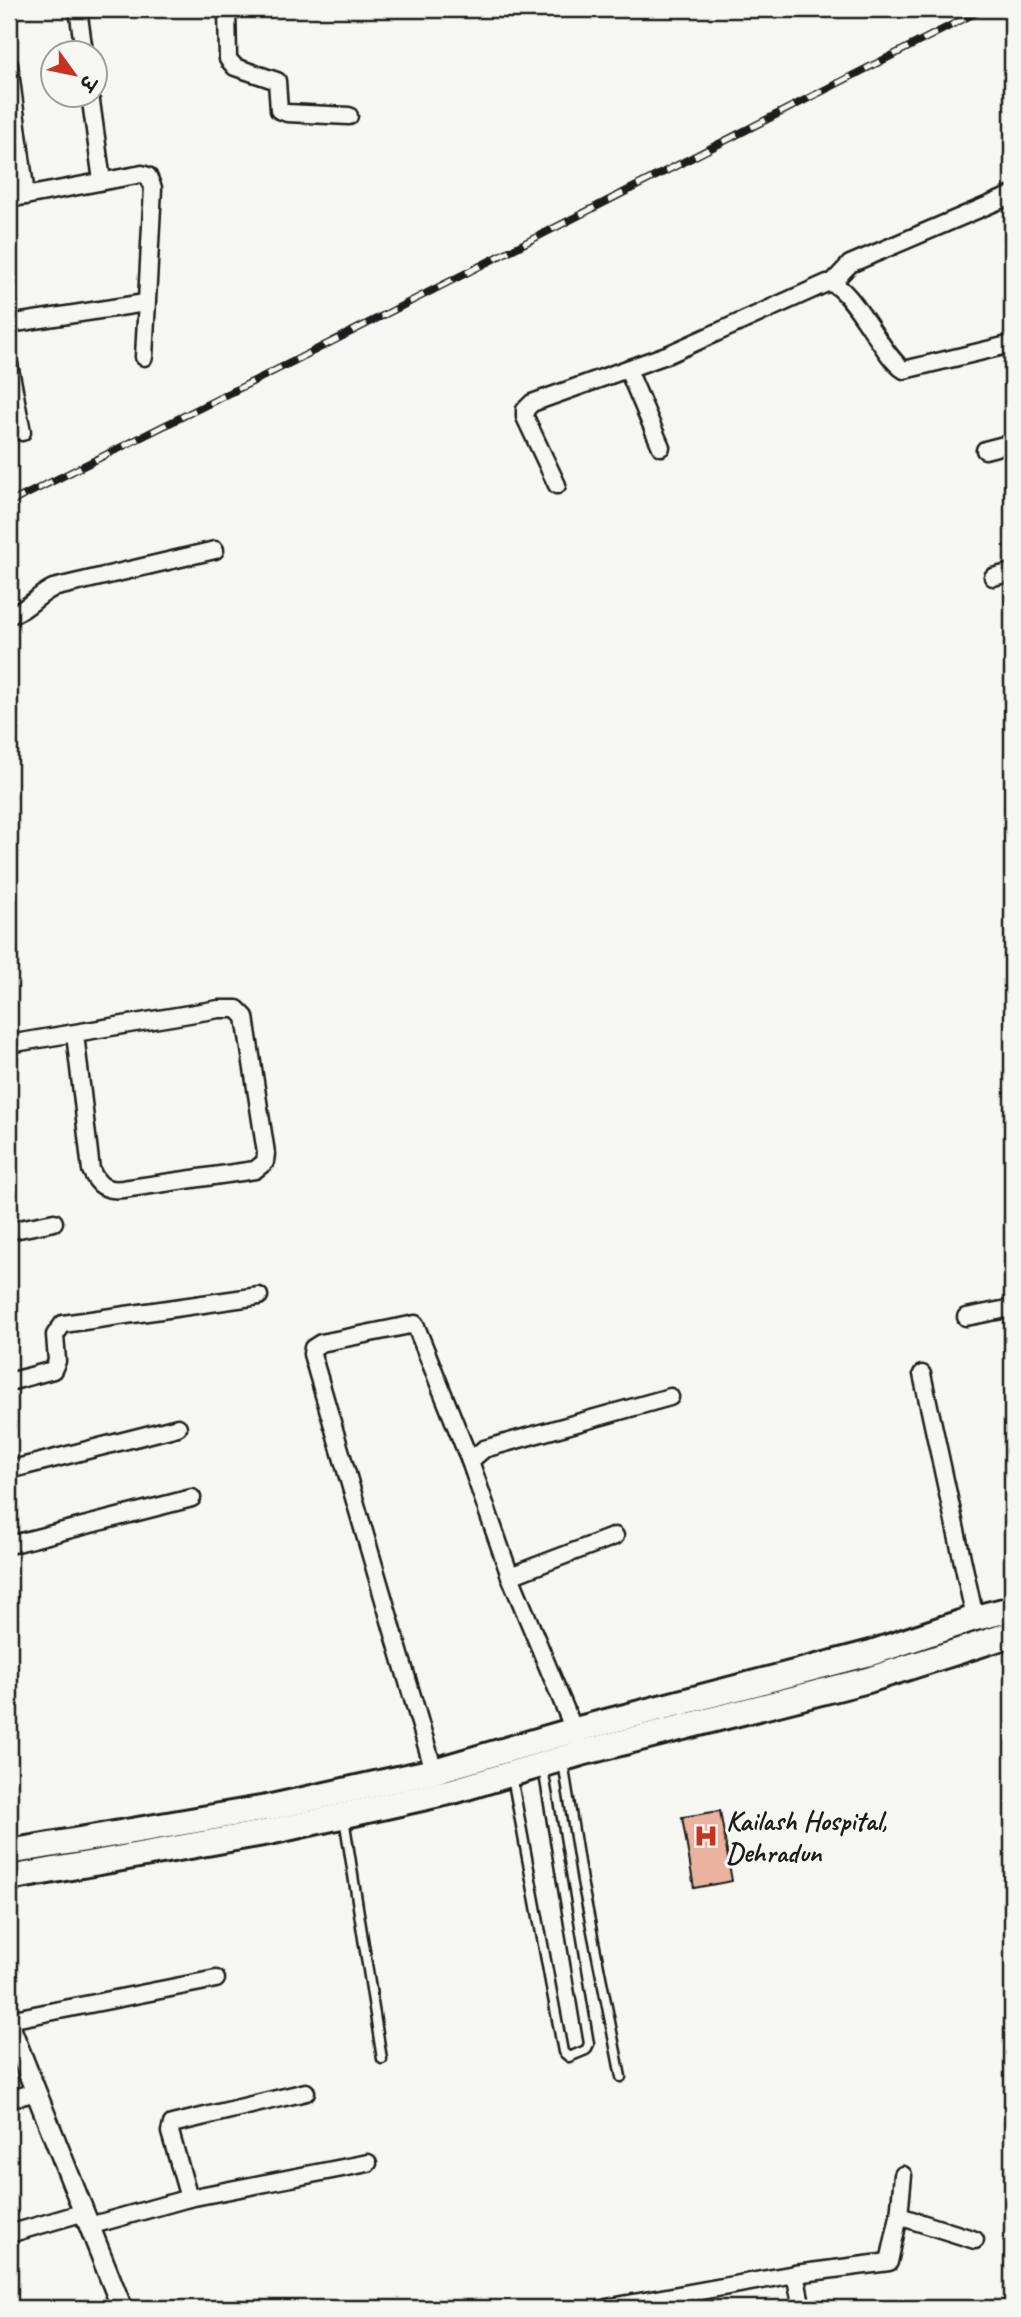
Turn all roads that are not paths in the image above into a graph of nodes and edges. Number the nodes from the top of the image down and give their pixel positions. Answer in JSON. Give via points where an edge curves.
{"nodes":[{"id":1,"x":78,"y":9,"type":"edge"},
{"id":2,"x":227,"y":9,"type":"edge"},
{"id":3,"x":82,"y":38,"type":"edge"},
{"id":4,"x":9,"y":64,"type":"edge"},
{"id":5,"x":92,"y":108,"type":"edge"},
{"id":6,"x":349,"y":116,"type":"dead end"},
{"id":7,"x":102,"y":181,"type":"junction"},
{"id":8,"x":26,"y":195,"type":"junction"},
{"id":9,"x":1012,"y":195,"type":"edge"},
{"id":10,"x":9,"y":199,"type":"edge"},
{"id":11,"x":833,"y":282,"type":"junction"},
{"id":12,"x":145,"y":303,"type":"junction"},
{"id":13,"x":9,"y":324,"type":"edge"},
{"id":14,"x":1012,"y":344,"type":"edge"},
{"id":15,"x":144,"y":357,"type":"dead end"},
{"id":16,"x":9,"y":364,"type":"edge"},
{"id":17,"x":628,"y":370,"type":"junction"},
{"id":18,"x":22,"y":432,"type":"dead end"},
{"id":19,"x":1012,"y":443,"type":"edge"},
{"id":20,"x":661,"y":447,"type":"dead end"},
{"id":21,"x":985,"y":450,"type":"dead end"},
{"id":22,"x":558,"y":485,"type":"dead end"},
{"id":23,"x":215,"y":550,"type":"dead end"},
{"id":24,"x":1012,"y":572,"type":"edge"},
{"id":25,"x":993,"y":577,"type":"dead end"},
{"id":26,"x":9,"y":615,"type":"edge"},
{"id":27,"x":75,"y":1034,"type":"junction"},
{"id":28,"x":9,"y":1044,"type":"edge"},
{"id":29,"x":54,"y":1222,"type":"dead end"},
{"id":30,"x":9,"y":1231,"type":"edge"},
{"id":31,"x":259,"y":1296,"type":"dead end"},
{"id":32,"x":1012,"y":1308,"type":"edge"},
{"id":33,"x":966,"y":1317,"type":"dead end"},
{"id":34,"x":922,"y":1374,"type":"dead end"},
{"id":35,"x":9,"y":1382,"type":"edge"},
{"id":36,"x":670,"y":1397,"type":"dead end"},
{"id":37,"x":178,"y":1427,"type":"dead end"},
{"id":38,"x":470,"y":1461,"type":"junction"},
{"id":39,"x":9,"y":1469,"type":"edge"},
{"id":40,"x":192,"y":1497,"type":"dead end"},
{"id":41,"x":615,"y":1536,"type":"dead end"},
{"id":42,"x":9,"y":1545,"type":"edge"},
{"id":43,"x":510,"y":1576,"type":"junction"},
{"id":44,"x":1012,"y":1609,"type":"edge"},
{"id":45,"x":975,"y":1618,"type":"junction"},
{"id":46,"x":1012,"y":1634,"type":"edge"},
{"id":47,"x":565,"y":1752,"type":"junction"},
{"id":48,"x":433,"y":1771,"type":"junction"},
{"id":49,"x":511,"y":1774,"type":"junction"},
{"id":50,"x":344,"y":1815,"type":"junction"},
{"id":51,"x":9,"y":1852,"type":"edge"},
{"id":52,"x":9,"y":1878,"type":"edge"},
{"id":53,"x":216,"y":1979,"type":"dead end"},
{"id":54,"x":9,"y":2022,"type":"edge"},
{"id":55,"x":382,"y":2059,"type":"dead end"},
{"id":56,"x":621,"y":2077,"type":"dead end"},
{"id":57,"x":306,"y":2092,"type":"dead end"},
{"id":58,"x":34,"y":2093,"type":"junction"},
{"id":59,"x":9,"y":2099,"type":"edge"},
{"id":60,"x":368,"y":2163,"type":"dead end"},
{"id":61,"x":903,"y":2175,"type":"dead end"},
{"id":62,"x":189,"y":2198,"type":"junction"},
{"id":63,"x":899,"y":2216,"type":"junction"},
{"id":64,"x":87,"y":2219,"type":"junction"},
{"id":65,"x":9,"y":2234,"type":"edge"},
{"id":66,"x":975,"y":2240,"type":"dead end"},
{"id":67,"x":795,"y":2274,"type":"junction"},
{"id":68,"x":665,"y":2303,"type":"edge"},
{"id":69,"x":122,"y":2308,"type":"edge"},
{"id":70,"x":606,"y":2308,"type":"edge"},
{"id":71,"x":802,"y":2308,"type":"edge"}],
"edges":[{"from":1,"to":3,"type":"street"},
{"from":2,"to":6,"type":"street","via":[[228,59],[236,67],[277,81],[279,110]]},
{"from":4,"to":8,"type":"street"},
{"from":5,"to":7,"type":"street"},
{"from":7,"to":8,"type":"street"},
{"from":7,"to":12,"type":"street","via":[[142,174],[151,180]]},
{"from":8,"to":10,"type":"street"},
{"from":9,"to":11,"type":"street","via":[[850,264]]},
{"from":11,"to":14,"type":"street","via":[[904,370]]},
{"from":11,"to":17,"type":"street"},
{"from":12,"to":13,"type":"street"},
{"from":12,"to":15,"type":"street"},
{"from":16,"to":18,"type":"street"},
{"from":17,"to":20,"type":"street"},
{"from":17,"to":22,"type":"street","via":[[532,402],[526,410]]},
{"from":19,"to":21,"type":"street"},
{"from":23,"to":26,"type":"street","via":[[53,588],[23,611]]},
{"from":24,"to":25,"type":"street"},
{"from":27,"to":27,"type":"street","via":[[237,1009],[245,1017],[265,1162],[255,1170],[115,1190],[100,1186],[91,1170]]},
{"from":27,"to":28,"type":"street"},
{"from":29,"to":30,"type":"street"},
{"from":31,"to":35,"type":"street","via":[[63,1324],[55,1335],[53,1370]]},
{"from":32,"to":33,"type":"street"},
{"from":34,"to":45,"type":"street"},
{"from":36,"to":38,"type":"street","via":[[484,1449]]},
{"from":37,"to":39,"type":"street"},
{"from":38,"to":43,"type":"street"},
{"from":38,"to":48,"type":"street","via":[[415,1324],[313,1348]]},
{"from":40,"to":42,"type":"street"},
{"from":41,"to":43,"type":"street"},
{"from":43,"to":47,"type":"street"},
{"from":44,"to":45,"type":"highway"},
{"from":45,"to":47,"type":"highway"},
{"from":46,"to":47,"type":"highway","via":[[868,1679]]},
{"from":47,"to":48,"type":"highway"},
{"from":47,"to":49,"type":"highway"},
{"from":47,"to":49,"type":"lane","via":[[589,2044],[586,2050],[569,2056],[563,2052]]},
{"from":47,"to":56,"type":"lane","via":[[582,1881]]},
{"from":48,"to":51,"type":"highway","via":[[267,1808]]},
{"from":49,"to":50,"type":"highway"},
{"from":50,"to":52,"type":"highway"},
{"from":50,"to":55,"type":"lane"},
{"from":53,"to":54,"type":"street"},
{"from":54,"to":58,"type":"street"},
{"from":57,"to":62,"type":"street","via":[[172,2124],[170,2132]]},
{"from":58,"to":59,"type":"street"},
{"from":58,"to":64,"type":"street"},
{"from":60,"to":62,"type":"street"},
{"from":61,"to":63,"type":"street"},
{"from":62,"to":64,"type":"street"},
{"from":63,"to":66,"type":"street"},
{"from":63,"to":67,"type":"street","via":[[889,2262]]},
{"from":64,"to":65,"type":"street"},
{"from":64,"to":69,"type":"street"},
{"from":67,"to":68,"type":"street"},
{"from":67,"to":71,"type":"street"},
{"from":68,"to":70,"type":"street"}]}
